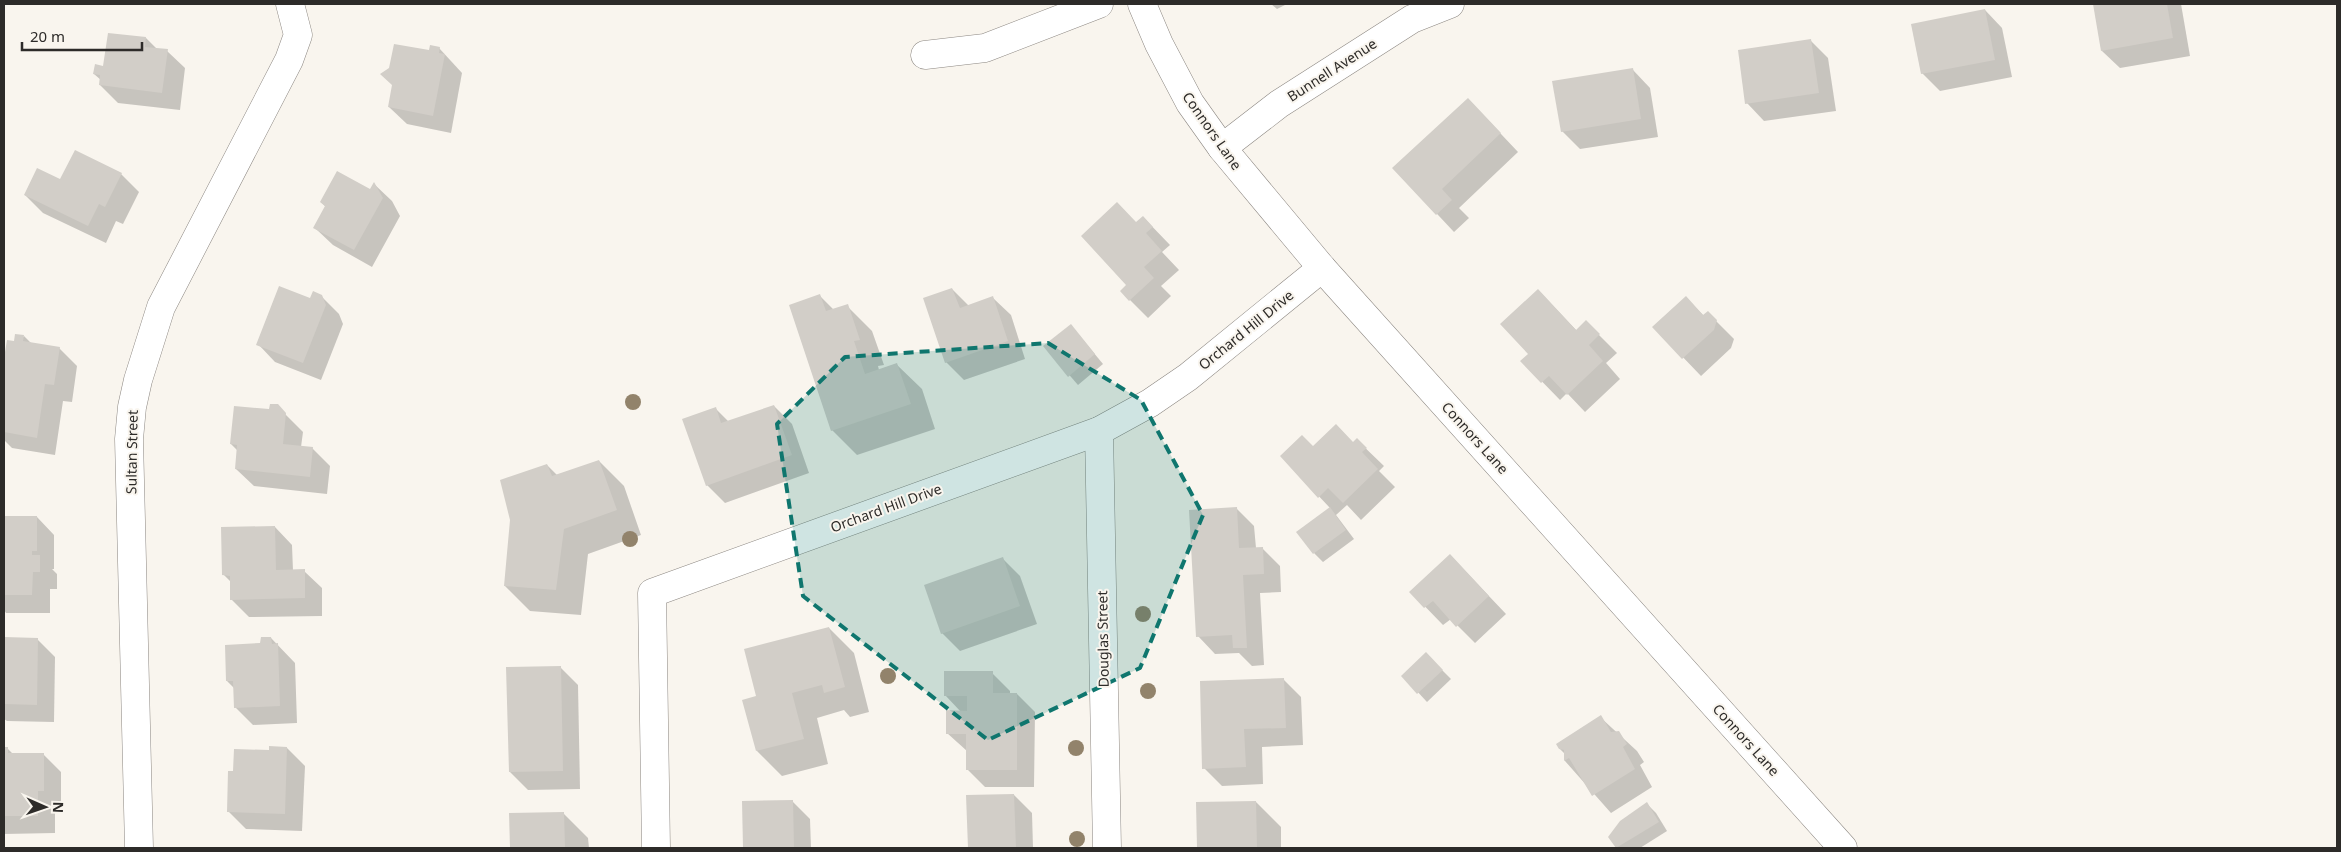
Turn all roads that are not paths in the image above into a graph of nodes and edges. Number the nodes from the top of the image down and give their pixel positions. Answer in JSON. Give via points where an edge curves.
{"nodes":[{"id":1,"x":290,"y":4,"type":"edge"},
{"id":2,"x":1099,"y":4,"type":"edge"},
{"id":3,"x":1142,"y":4,"type":"edge"},
{"id":4,"x":1450,"y":4,"type":"edge"},
{"id":5,"x":925,"y":55,"type":"dead end"},
{"id":6,"x":1222,"y":148,"type":"junction"},
{"id":7,"x":1322,"y":268,"type":"junction"},
{"id":8,"x":1100,"y":431,"type":"junction"},
{"id":9,"x":139,"y":848,"type":"edge"},
{"id":10,"x":656,"y":848,"type":"edge"},
{"id":11,"x":1107,"y":848,"type":"edge"},
{"id":12,"x":1843,"y":848,"type":"edge"}],
"edges":[{"from":1,"to":9,"type":"street","name":"Sultan Street","via":[[298,35],[289,60],[161,307],[132,407],[130,439]]},
{"from":2,"to":5,"type":"street","via":[[985,48]]},
{"from":3,"to":6,"type":"street","name":"Connors Lane","via":[[1190,102]]},
{"from":4,"to":6,"type":"street","name":"Bunnell Avenue","via":[[1412,19],[1279,104]]},
{"from":6,"to":7,"type":"street","name":"Connors Lane"},
{"from":7,"to":8,"type":"street","name":"Orchard Hill Drive","via":[[1188,377]]},
{"from":7,"to":12,"type":"street","name":"Connors Lane"},
{"from":8,"to":10,"type":"street","name":"Orchard Hill Drive","via":[[652,593]]},
{"from":8,"to":11,"type":"street","name":"Douglas Street"}]}
